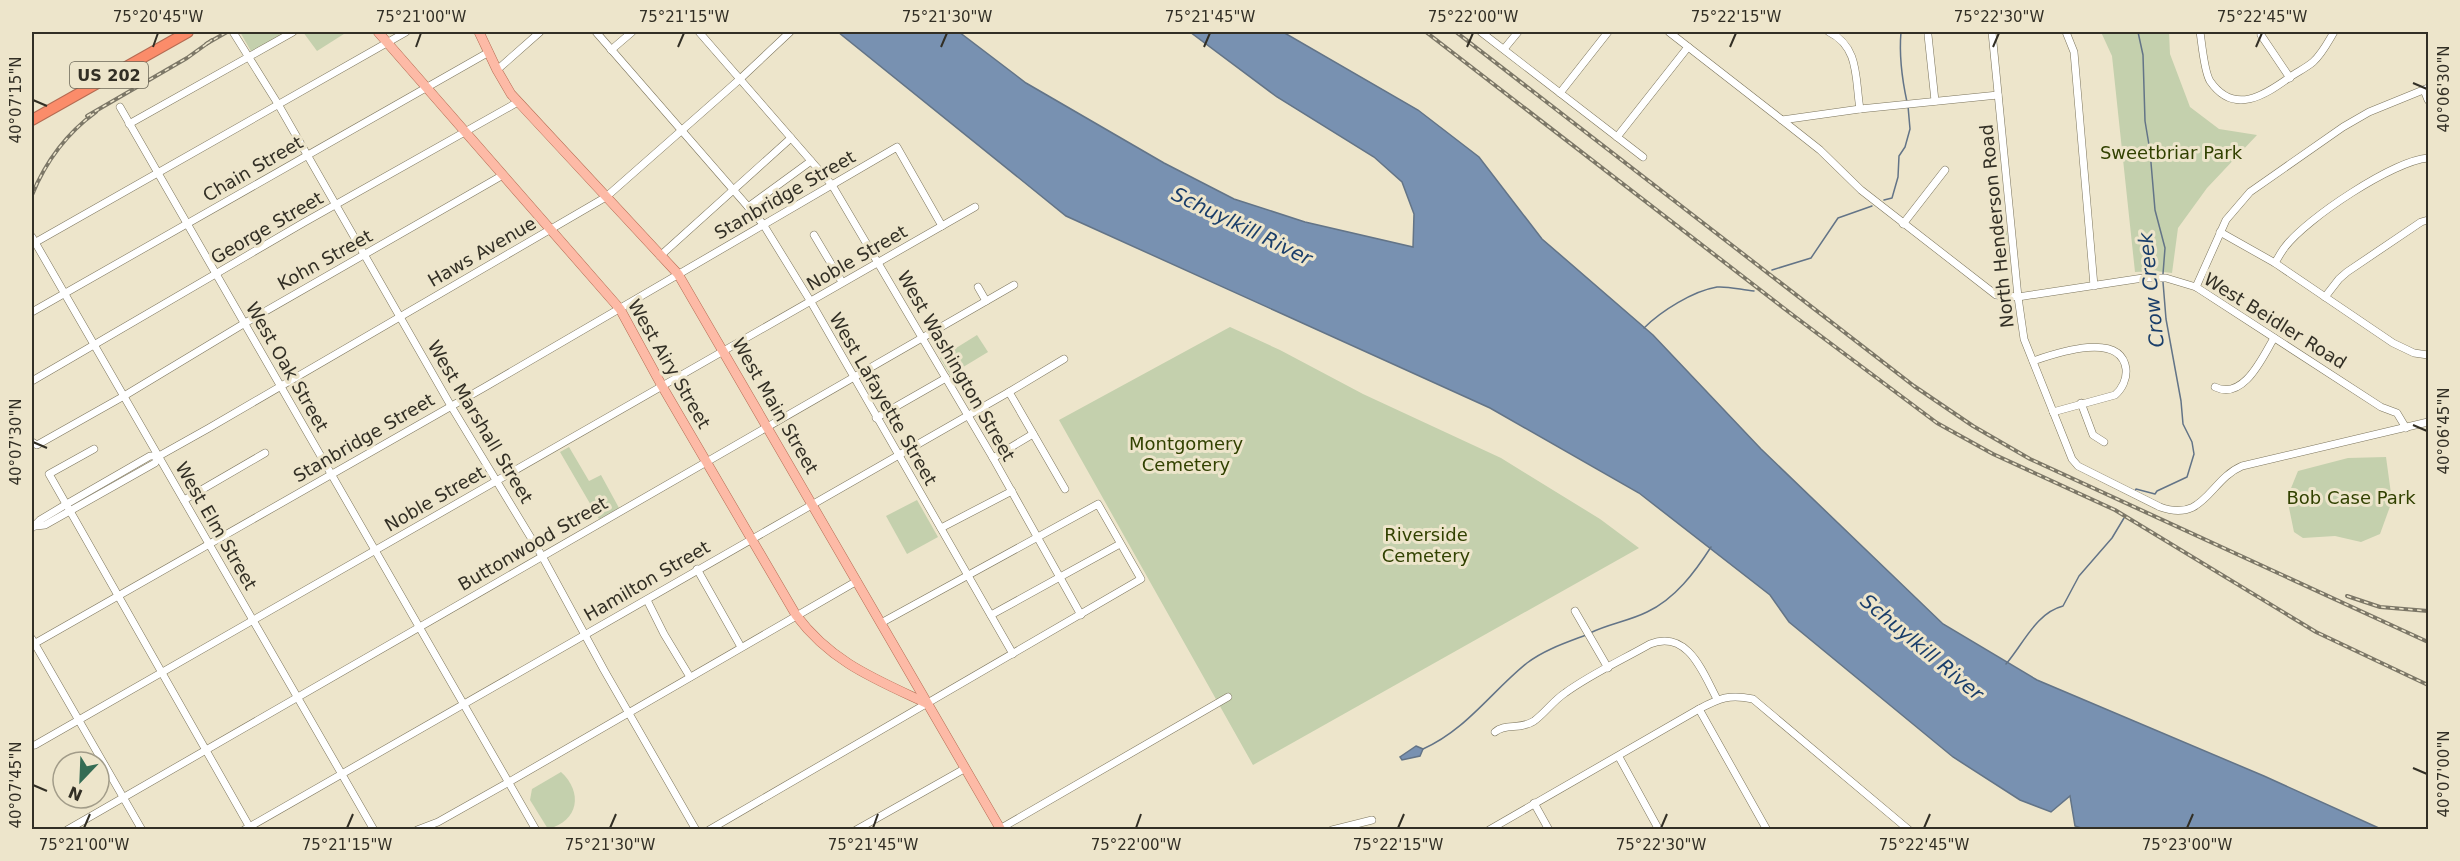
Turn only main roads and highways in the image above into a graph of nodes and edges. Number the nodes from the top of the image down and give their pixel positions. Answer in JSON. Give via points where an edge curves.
{"nodes":[{"id":1,"x":189,"y":32,"type":"edge"},
{"id":2,"x":378,"y":32,"type":"edge"},
{"id":3,"x":479,"y":32,"type":"edge"},
{"id":4,"x":32,"y":120,"type":"edge"},
{"id":5,"x":926,"y":703,"type":"junction"},
{"id":6,"x":1000,"y":829,"type":"edge"}],
"edges":[{"from":1,"to":4,"type":"highway","number":"US 202"},
{"from":2,"to":5,"type":"main road","name":"West Airy Street","via":[[620,309],[810,633],[845,663]]},
{"from":3,"to":5,"type":"main road","name":"West Main Street","via":[[507,89],[678,274]]},
{"from":5,"to":6,"type":"main road","name":"West Main Street"}]}
